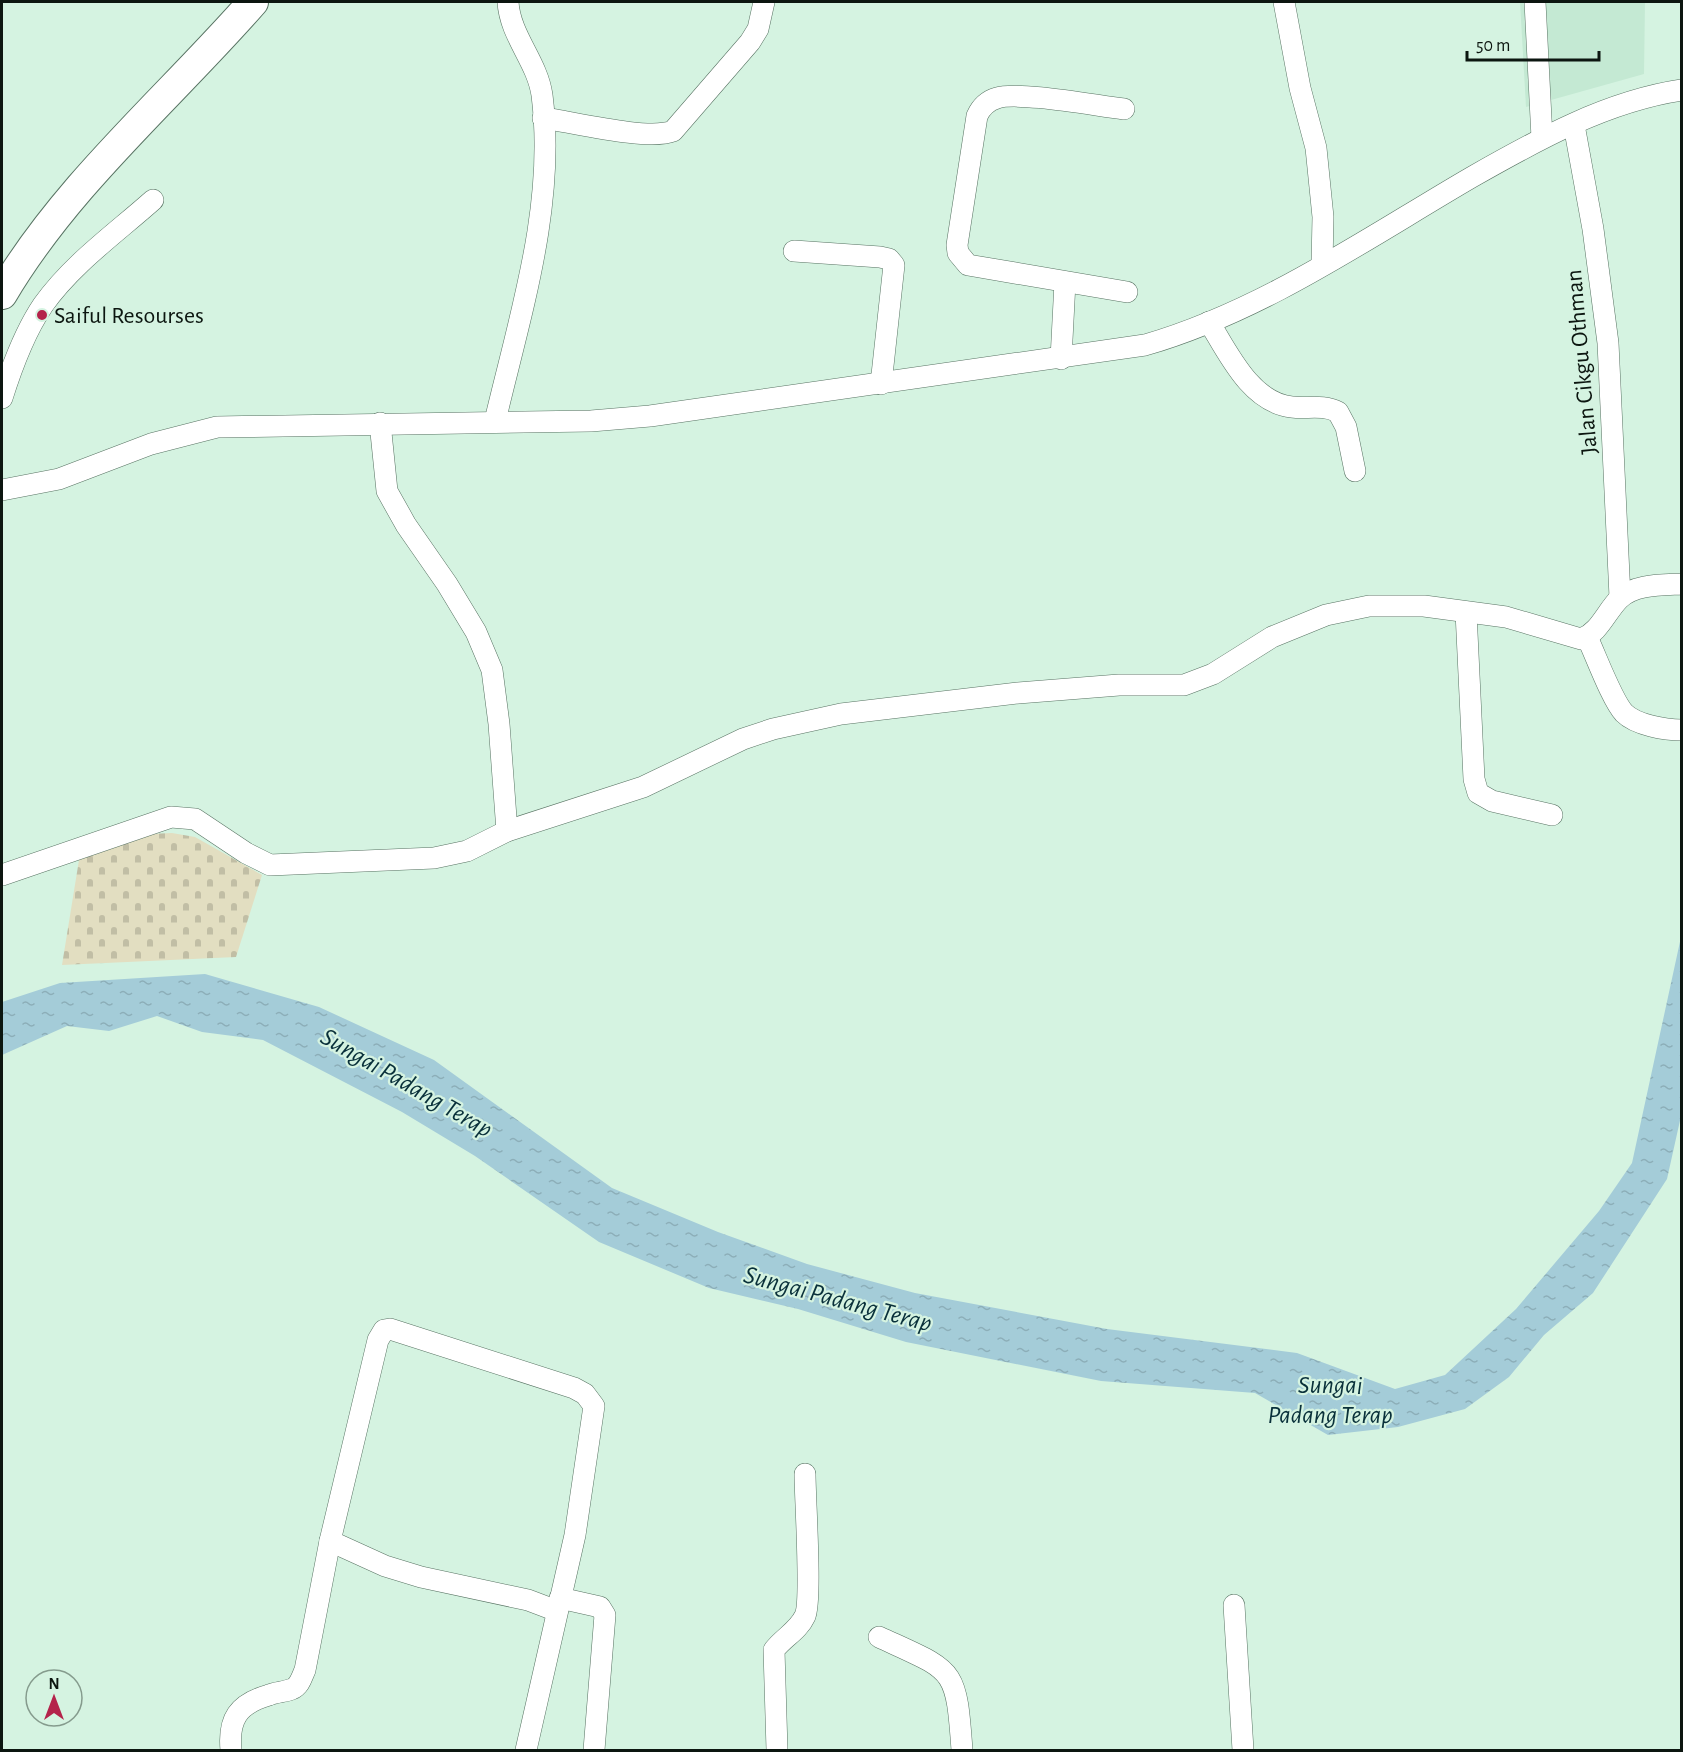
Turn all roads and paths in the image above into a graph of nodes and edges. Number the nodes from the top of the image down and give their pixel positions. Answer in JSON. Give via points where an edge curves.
{"nodes":[{"id":1,"x":233,"y":2,"type":"edge"},
{"id":2,"x":253,"y":2,"type":"edge"},
{"id":3,"x":508,"y":2,"type":"edge"},
{"id":4,"x":764,"y":2,"type":"edge"},
{"id":5,"x":1284,"y":2,"type":"edge"},
{"id":6,"x":1535,"y":2,"type":"edge"},
{"id":7,"x":1682,"y":90,"type":"edge"},
{"id":8,"x":1124,"y":109,"type":"dead end"},
{"id":9,"x":543,"y":117,"type":"junction"},
{"id":10,"x":1574,"y":125,"type":"junction"},
{"id":11,"x":1542,"y":138,"type":"junction"},
{"id":12,"x":153,"y":200,"type":"dead end"},
{"id":13,"x":794,"y":251,"type":"dead end"},
{"id":14,"x":2,"y":254,"type":"edge"},
{"id":15,"x":1322,"y":265,"type":"junction"},
{"id":16,"x":1065,"y":282,"type":"junction"},
{"id":17,"x":1127,"y":292,"type":"dead end"},
{"id":18,"x":2,"y":294,"type":"edge"},
{"id":19,"x":1209,"y":322,"type":"junction"},
{"id":20,"x":1061,"y":359,"type":"junction"},
{"id":21,"x":881,"y":384,"type":"junction"},
{"id":22,"x":2,"y":398,"type":"edge"},
{"id":23,"x":495,"y":421,"type":"junction"},
{"id":24,"x":380,"y":423,"type":"junction"},
{"id":25,"x":1355,"y":471,"type":"dead end"},
{"id":26,"x":2,"y":490,"type":"edge"},
{"id":27,"x":1682,"y":584,"type":"edge"},
{"id":28,"x":1620,"y":597,"type":"junction"},
{"id":29,"x":1466,"y":612,"type":"junction"},
{"id":30,"x":1587,"y":637,"type":"junction"},
{"id":31,"x":1682,"y":730,"type":"edge"},
{"id":32,"x":1552,"y":814,"type":"dead end"},
{"id":33,"x":507,"y":831,"type":"junction"},
{"id":34,"x":2,"y":875,"type":"edge"},
{"id":35,"x":805,"y":1474,"type":"dead end"},
{"id":36,"x":330,"y":1541,"type":"junction"},
{"id":37,"x":559,"y":1604,"type":"junction"},
{"id":38,"x":1234,"y":1605,"type":"dead end"},
{"id":39,"x":879,"y":1637,"type":"dead end"},
{"id":40,"x":231,"y":1750,"type":"edge"},
{"id":41,"x":526,"y":1750,"type":"edge"},
{"id":42,"x":594,"y":1750,"type":"edge"},
{"id":43,"x":777,"y":1750,"type":"edge"},
{"id":44,"x":962,"y":1750,"type":"edge"},
{"id":45,"x":1243,"y":1750,"type":"edge"}],
"edges":[{"from":1,"to":14,"type":"highway","via":[[85,154]]},
{"from":2,"to":18,"type":"highway","via":[[99,167],[18,266]]},
{"from":3,"to":9,"type":"street","via":[[514,28],[537,74]]},
{"from":4,"to":9,"type":"street","via":[[750,42],[673,131],[643,134]]},
{"from":5,"to":15,"type":"street","via":[[1316,148],[1323,217]]},
{"from":6,"to":11,"type":"street"},
{"from":7,"to":10,"type":"street","via":[[1621,105]]},
{"from":8,"to":16,"type":"street","via":[[1003,96],[986,103],[977,116],[958,253],[968,265]]},
{"from":9,"to":23,"type":"street","via":[[545,162],[540,216]]},
{"from":10,"to":11,"type":"street"},
{"from":10,"to":28,"type":"street","name":"Jalan Cikgu Othman","via":[[1608,343]]},
{"from":11,"to":15,"type":"street"},
{"from":12,"to":22,"type":"street","via":[[89,256],[43,305],[27,333]]},
{"from":13,"to":21,"type":"street","via":[[880,257],[894,265]]},
{"from":15,"to":19,"type":"street","via":[[1268,296]]},
{"from":16,"to":17,"type":"street"},
{"from":16,"to":20,"type":"street"},
{"from":19,"to":20,"type":"street","via":[[1145,345]]},
{"from":19,"to":25,"type":"street","via":[[1247,380],[1264,396],[1280,405],[1338,412],[1346,427]]},
{"from":20,"to":21,"type":"street"},
{"from":21,"to":23,"type":"street","via":[[650,416]]},
{"from":23,"to":24,"type":"street"},
{"from":24,"to":26,"type":"street","via":[[248,425],[199,430],[59,479]]},
{"from":24,"to":33,"type":"street","via":[[387,491],[476,633],[492,670]]},
{"from":27,"to":28,"type":"street","via":[[1649,586]]},
{"from":28,"to":30,"type":"street"},
{"from":29,"to":30,"type":"street","via":[[1506,616],[1575,639]]},
{"from":29,"to":32,"type":"street","via":[[1474,779],[1478,793],[1492,801]]},
{"from":29,"to":33,"type":"street","via":[[1424,606],[1369,606],[1326,615],[1272,637],[1197,682],[1173,687],[1075,687],[817,718],[742,739],[643,787]]},
{"from":30,"to":31,"type":"street","via":[[1625,714],[1668,730]]},
{"from":33,"to":34,"type":"street","via":[[467,851],[434,858],[270,865],[195,819],[171,817]]},
{"from":35,"to":43,"type":"street","via":[[807,1612],[794,1632],[774,1650]]},
{"from":36,"to":37,"type":"street","via":[[412,1574]]},
{"from":36,"to":37,"type":"street","via":[[378,1340],[384,1330],[390,1329],[574,1388],[592,1400],[595,1412],[575,1535]]},
{"from":36,"to":40,"type":"street","via":[[300,1681],[293,1689],[256,1699],[243,1707],[230,1726]]},
{"from":37,"to":41,"type":"street"},
{"from":37,"to":42,"type":"street","via":[[600,1607],[606,1615]]},
{"from":38,"to":45,"type":"street"},
{"from":39,"to":44,"type":"street","via":[[925,1658],[950,1678],[958,1702]]}]}
